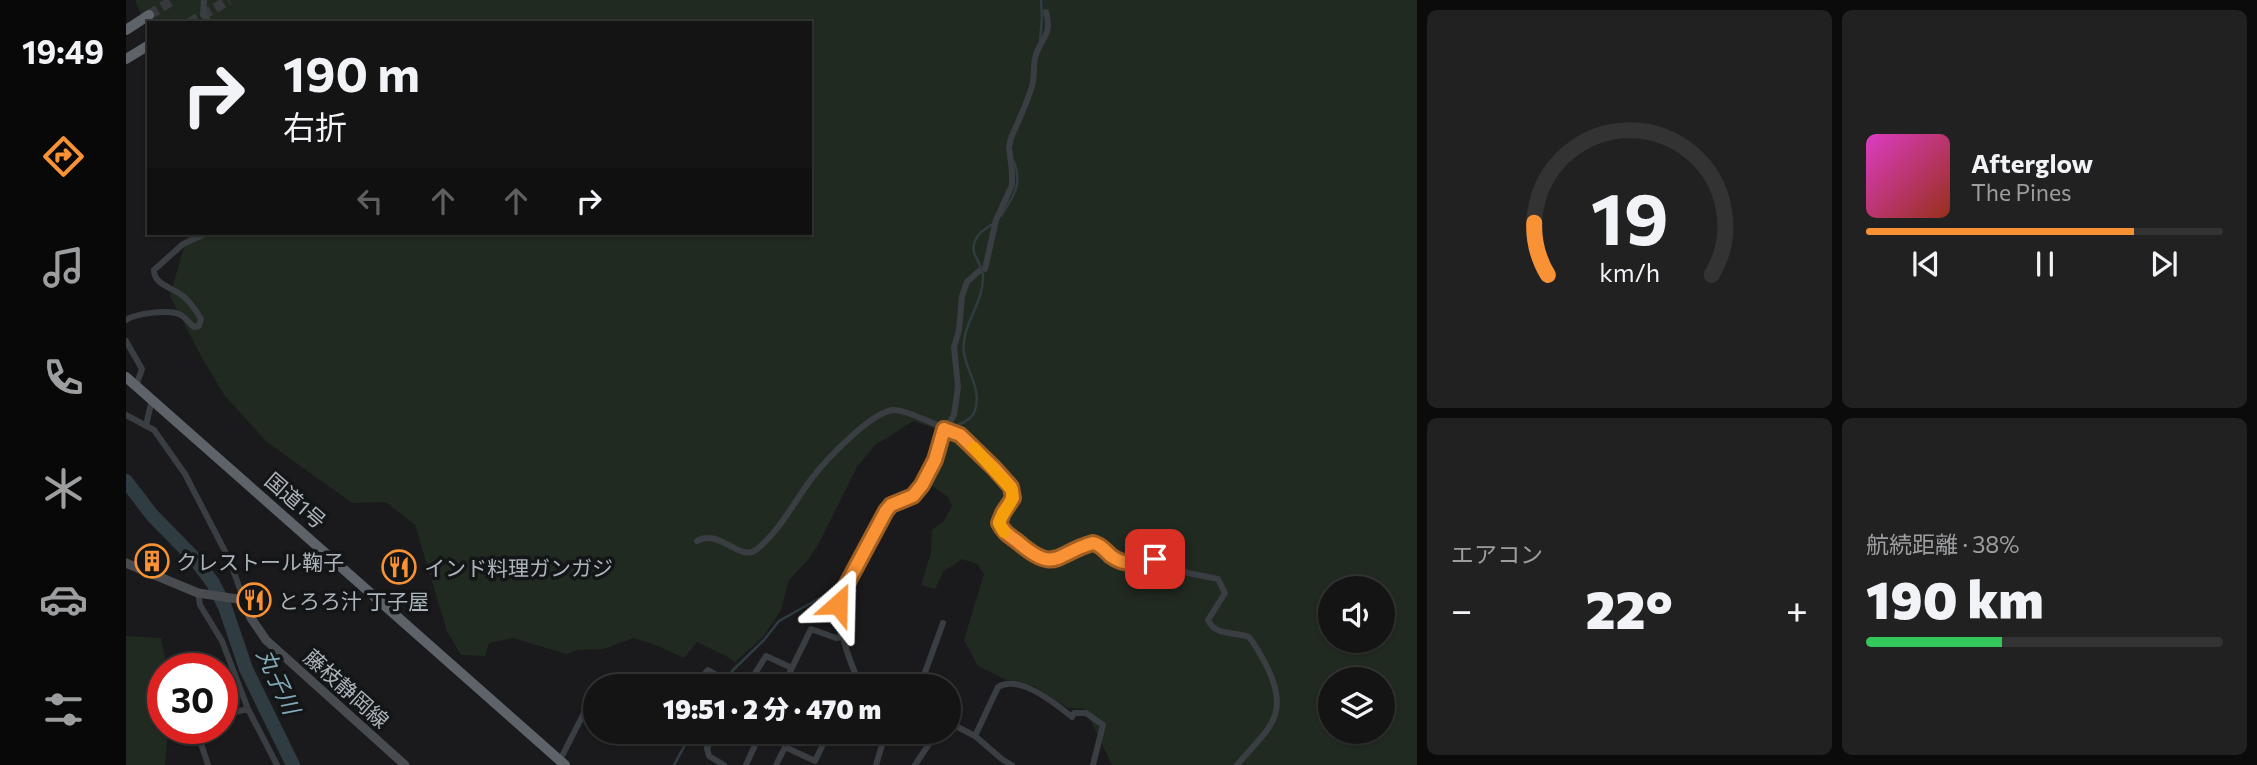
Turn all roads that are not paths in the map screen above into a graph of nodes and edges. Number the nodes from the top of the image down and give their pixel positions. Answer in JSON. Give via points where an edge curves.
{"nodes":[{"id":1,"x":204,"y":0,"type":"edge"},
{"id":2,"x":1046,"y":12,"type":"dead end"},
{"id":3,"x":149,"y":15,"type":"tunnel mouth"},
{"id":4,"x":209,"y":21,"type":"edge"},
{"id":5,"x":126,"y":30,"type":"edge"},
{"id":6,"x":147,"y":46,"type":"edge"},
{"id":7,"x":126,"y":59,"type":"edge"},
{"id":8,"x":203,"y":235,"type":"edge"},
{"id":9,"x":126,"y":320,"type":"edge"},
{"id":10,"x":126,"y":341,"type":"edge"},
{"id":11,"x":126,"y":377,"type":"edge"},
{"id":12,"x":136,"y":386,"type":"junction"},
{"id":13,"x":152,"y":400,"type":"junction"},
{"id":14,"x":126,"y":415,"type":"edge"},
{"id":15,"x":146,"y":425,"type":"junction"},
{"id":16,"x":944,"y":429,"type":"junction"},
{"id":17,"x":697,"y":541,"type":"dead end"},
{"id":18,"x":126,"y":563,"type":"edge"},
{"id":19,"x":201,"y":594,"type":"junction"},
{"id":20,"x":244,"y":600,"type":"junction"},
{"id":21,"x":943,"y":622,"type":"dead end"},
{"id":22,"x":843,"y":632,"type":"junction"},
{"id":23,"x":792,"y":668,"type":"junction"},
{"id":24,"x":755,"y":674,"type":"edge"},
{"id":25,"x":789,"y":674,"type":"edge"},
{"id":26,"x":855,"y":674,"type":"edge"},
{"id":27,"x":924,"y":674,"type":"edge"},
{"id":28,"x":248,"y":709,"type":"junction"},
{"id":29,"x":238,"y":711,"type":"edge"},
{"id":30,"x":583,"y":715,"type":"edge"},
{"id":31,"x":961,"y":729,"type":"edge"},
{"id":32,"x":975,"y":736,"type":"junction"},
{"id":33,"x":201,"y":744,"type":"edge"},
{"id":34,"x":710,"y":744,"type":"edge"},
{"id":35,"x":756,"y":744,"type":"edge"},
{"id":36,"x":786,"y":744,"type":"edge"},
{"id":37,"x":823,"y":744,"type":"edge"},
{"id":38,"x":882,"y":744,"type":"edge"},
{"id":39,"x":929,"y":744,"type":"edge"},
{"id":40,"x":785,"y":747,"type":"junction"},
{"id":41,"x":563,"y":762,"type":"edge"},
{"id":42,"x":1001,"y":763,"type":"edge"},
{"id":43,"x":208,"y":765,"type":"edge"},
{"id":44,"x":277,"y":765,"type":"edge"},
{"id":45,"x":405,"y":765,"type":"edge"},
{"id":46,"x":724,"y":765,"type":"edge"},
{"id":47,"x":746,"y":765,"type":"edge"},
{"id":48,"x":776,"y":765,"type":"edge"},
{"id":49,"x":876,"y":765,"type":"edge"},
{"id":50,"x":915,"y":765,"type":"edge"},
{"id":51,"x":1012,"y":765,"type":"edge"},
{"id":52,"x":1093,"y":765,"type":"edge"},
{"id":53,"x":1237,"y":765,"type":"edge"}],
"edges":[{"from":1,"to":4,"type":"street","via":[[203,15]]},
{"from":2,"to":16,"type":"street","via":[[1050,26],[1038,50],[1034,83],[1009,147],[1012,185],[982,270],[964,289],[954,347],[956,404]]},
{"from":3,"to":5,"type":"highway"},
{"from":6,"to":7,"type":"highway"},
{"from":8,"to":9,"type":"street","via":[[183,244],[154,270],[158,282],[196,310],[199,326],[169,312]]},
{"from":10,"to":12,"type":"street","via":[[142,369]]},
{"from":11,"to":12,"type":"highway","name":"国道1号"},
{"from":12,"to":13,"type":"highway","name":"国道1号"},
{"from":13,"to":15,"type":"street"},
{"from":13,"to":41,"type":"highway","name":"国道1号"},
{"from":14,"to":15,"type":"street"},
{"from":15,"to":20,"type":"street","via":[[161,437],[185,474],[229,559]]},
{"from":16,"to":17,"type":"street","via":[[903,412],[886,412],[865,425],[820,468],[755,551],[747,553],[715,538]]},
{"from":16,"to":22,"type":"street","via":[[922,485],[913,496],[886,511],[842,593],[838,604]]},
{"from":16,"to":53,"type":"street","via":[[965,439],[1011,487],[1013,498],[999,523],[1005,534],[1031,554],[1057,558],[1093,543],[1130,564],[1160,560],[1222,582],[1225,593],[1208,620],[1210,625],[1249,637],[1273,675],[1277,696],[1274,719]]},
{"from":18,"to":19,"type":"main road"},
{"from":19,"to":20,"type":"main road"},
{"from":19,"to":28,"type":"street","via":[[200,605],[222,641]]},
{"from":20,"to":45,"type":"main road","name":"藤枝静岡線","via":[[267,640]]},
{"from":21,"to":27,"type":"street"},
{"from":22,"to":23,"type":"street","via":[[836,638],[811,629]]},
{"from":22,"to":26,"type":"street"},
{"from":23,"to":24,"type":"street","via":[[766,656]]},
{"from":23,"to":25,"type":"street"},
{"from":28,"to":29,"type":"street"},
{"from":28,"to":44,"type":"street"},
{"from":30,"to":41,"type":"street"},
{"from":31,"to":32,"type":"street"},
{"from":32,"to":42,"type":"street"},
{"from":32,"to":52,"type":"street","via":[[998,687],[1019,684],[1072,717],[1086,713],[1103,725]]},
{"from":33,"to":43,"type":"street"},
{"from":34,"to":46,"type":"street","via":[[709,757]]},
{"from":35,"to":47,"type":"street"},
{"from":36,"to":40,"type":"street"},
{"from":37,"to":40,"type":"street","via":[[815,761]]},
{"from":38,"to":49,"type":"street"},
{"from":39,"to":50,"type":"street"},
{"from":40,"to":48,"type":"street"},
{"from":42,"to":51,"type":"street"}]}
